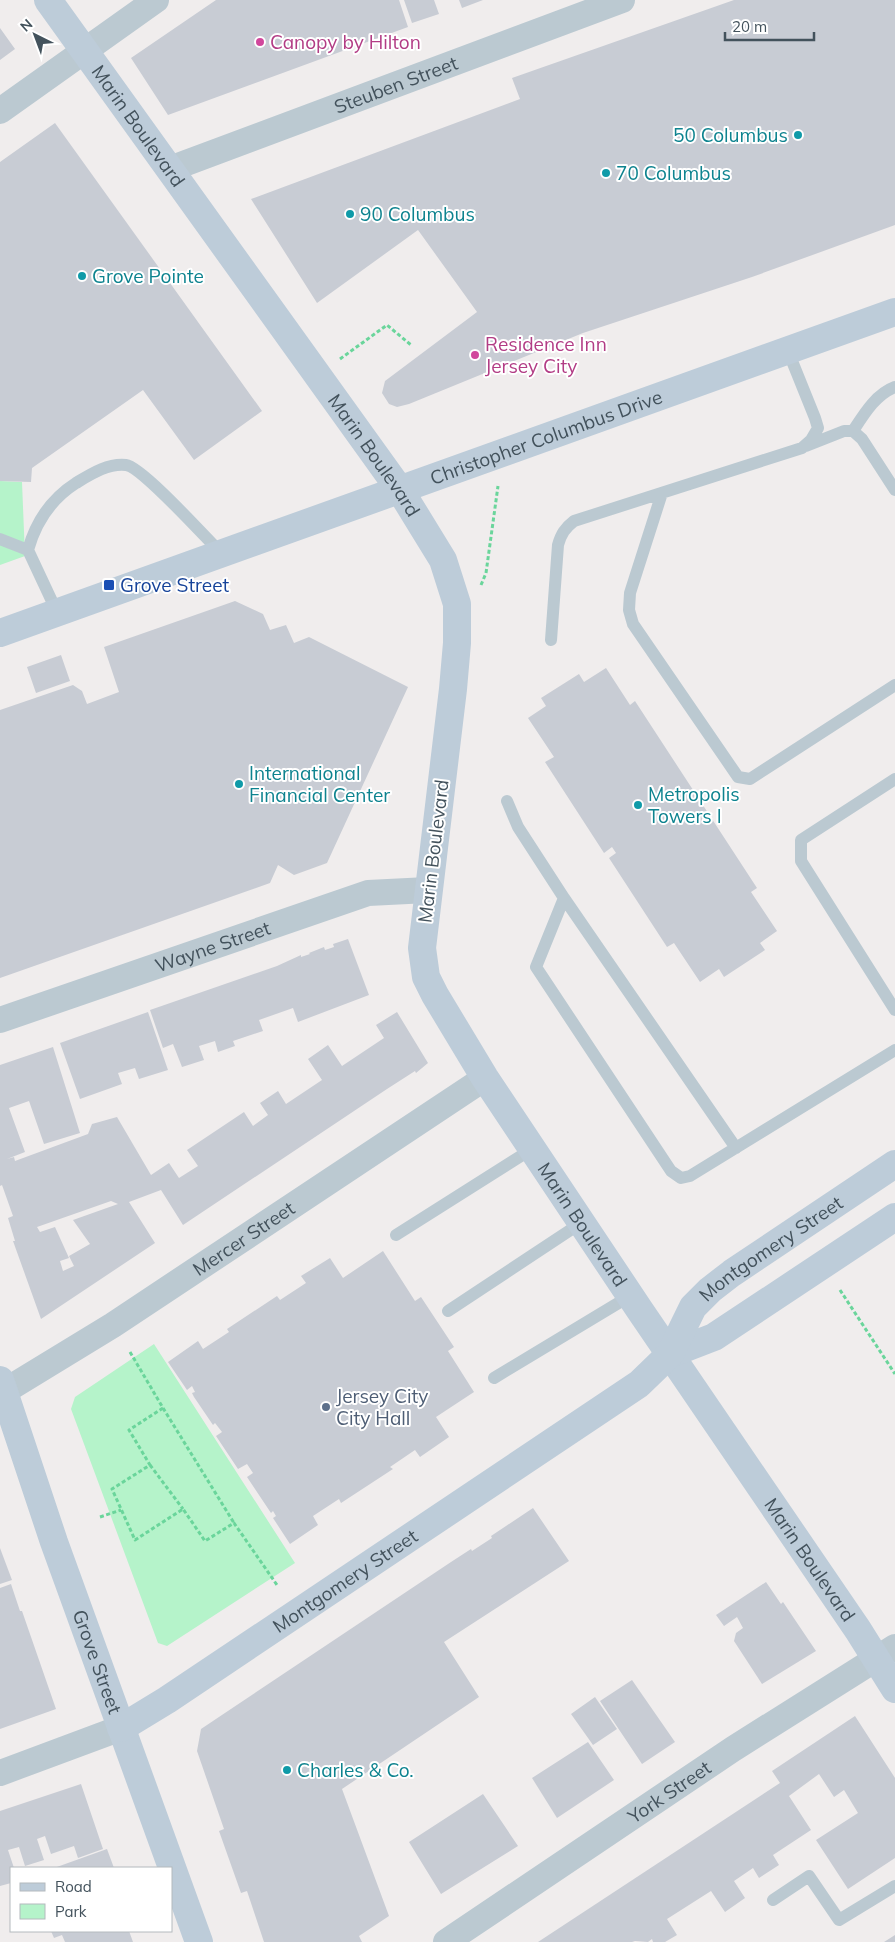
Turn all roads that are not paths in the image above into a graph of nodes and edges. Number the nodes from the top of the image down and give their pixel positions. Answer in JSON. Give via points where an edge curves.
{"nodes":[{"id":1,"x":48,"y":0,"type":"edge"},
{"id":2,"x":156,"y":0,"type":"edge"},
{"id":3,"x":622,"y":0,"type":"edge"},
{"id":4,"x":84,"y":51,"type":"junction"},
{"id":5,"x":0,"y":111,"type":"edge"},
{"id":6,"x":170,"y":169,"type":"junction"},
{"id":7,"x":895,"y":312,"type":"edge"},
{"id":8,"x":788,"y":351,"type":"junction"},
{"id":9,"x":895,"y":387,"type":"edge"},
{"id":10,"x":853,"y":431,"type":"junction"},
{"id":11,"x":802,"y":448,"type":"junction"},
{"id":12,"x":400,"y":490,"type":"junction"},
{"id":13,"x":895,"y":490,"type":"edge"},
{"id":14,"x":662,"y":493,"type":"junction"},
{"id":15,"x":0,"y":539,"type":"edge"},
{"id":16,"x":28,"y":550,"type":"junction"},
{"id":17,"x":221,"y":553,"type":"junction"},
{"id":18,"x":58,"y":612,"type":"junction"},
{"id":19,"x":0,"y":633,"type":"edge"},
{"id":20,"x":551,"y":640,"type":"dead end"},
{"id":21,"x":895,"y":684,"type":"edge"},
{"id":22,"x":895,"y":779,"type":"edge"},
{"id":23,"x":506,"y":801,"type":"dead end"},
{"id":24,"x":428,"y":890,"type":"junction"},
{"id":25,"x":564,"y":898,"type":"junction"},
{"id":26,"x":895,"y":1010,"type":"edge"},
{"id":27,"x":0,"y":1020,"type":"edge"},
{"id":28,"x":895,"y":1050,"type":"edge"},
{"id":29,"x":485,"y":1078,"type":"junction"},
{"id":30,"x":736,"y":1148,"type":"junction"},
{"id":31,"x":532,"y":1149,"type":"junction"},
{"id":32,"x":895,"y":1164,"type":"edge"},
{"id":33,"x":895,"y":1217,"type":"edge"},
{"id":34,"x":581,"y":1223,"type":"junction"},
{"id":35,"x":396,"y":1235,"type":"dead end"},
{"id":36,"x":630,"y":1296,"type":"junction"},
{"id":37,"x":448,"y":1310,"type":"dead end"},
{"id":38,"x":670,"y":1354,"type":"junction"},
{"id":39,"x":494,"y":1378,"type":"dead end"},
{"id":40,"x":1,"y":1389,"type":"edge"},
{"id":41,"x":886,"y":1653,"type":"edge"},
{"id":42,"x":895,"y":1689,"type":"edge"},
{"id":43,"x":121,"y":1728,"type":"junction"},
{"id":44,"x":0,"y":1773,"type":"edge"},
{"id":45,"x":172,"y":1867,"type":"edge"},
{"id":46,"x":172,"y":1868,"type":"edge"},
{"id":47,"x":895,"y":1886,"type":"edge"},
{"id":48,"x":773,"y":1900,"type":"dead end"},
{"id":49,"x":199,"y":1942,"type":"edge"},
{"id":50,"x":446,"y":1942,"type":"edge"}],
"edges":[{"from":1,"to":4,"type":"main road","name":"Marin Boulevard"},
{"from":2,"to":4,"type":"street"},
{"from":3,"to":6,"type":"street","name":"Steuben Street"},
{"from":4,"to":5,"type":"street"},
{"from":4,"to":6,"type":"main road","name":"Marin Boulevard"},
{"from":6,"to":12,"type":"main road","name":"Marin Boulevard"},
{"from":7,"to":8,"type":"main road","name":"Christopher Columbus Drive"},
{"from":8,"to":11,"type":"lane","via":[[818,428]]},
{"from":8,"to":12,"type":"main road","name":"Christopher Columbus Drive"},
{"from":9,"to":10,"type":"lane","via":[[886,390]]},
{"from":10,"to":11,"type":"lane","via":[[844,431]]},
{"from":10,"to":13,"type":"lane","via":[[862,439]]},
{"from":11,"to":14,"type":"lane"},
{"from":12,"to":17,"type":"main road","name":"Christopher Columbus Drive"},
{"from":12,"to":24,"type":"main road","name":"Marin Boulevard","via":[[443,560],[457,604],[453,689]]},
{"from":14,"to":20,"type":"lane","via":[[574,521],[566,527],[558,545]]},
{"from":14,"to":21,"type":"lane","via":[[630,593],[629,610],[634,624],[738,777],[750,779]]},
{"from":15,"to":16,"type":"lane"},
{"from":16,"to":17,"type":"lane","via":[[35,528],[56,498],[104,468],[128,465]]},
{"from":16,"to":18,"type":"lane"},
{"from":17,"to":18,"type":"main road","name":"Christopher Columbus Drive"},
{"from":18,"to":19,"type":"main road","name":"Christopher Columbus Drive"},
{"from":22,"to":26,"type":"lane","via":[[801,840],[801,861]]},
{"from":23,"to":25,"type":"lane","via":[[518,827]]},
{"from":24,"to":27,"type":"street","name":"Wayne Street","via":[[368,893]]},
{"from":24,"to":29,"type":"main road","name":"Marin Boulevard","via":[[422,951],[426,977]]},
{"from":25,"to":30,"type":"lane"},
{"from":25,"to":30,"type":"lane","via":[[536,967],[671,1171],[680,1178],[690,1176]]},
{"from":28,"to":30,"type":"lane"},
{"from":29,"to":31,"type":"main road","name":"Marin Boulevard"},
{"from":29,"to":40,"type":"street","name":"Mercer Street","via":[[113,1325]]},
{"from":31,"to":34,"type":"main road","name":"Marin Boulevard"},
{"from":31,"to":35,"type":"lane"},
{"from":32,"to":38,"type":"main road","name":"Montgomery Street","via":[[710,1290],[693,1307]]},
{"from":33,"to":38,"type":"main road","name":"Montgomery Street","via":[[714,1337]]},
{"from":34,"to":36,"type":"main road","name":"Marin Boulevard"},
{"from":34,"to":37,"type":"lane"},
{"from":36,"to":38,"type":"main road","name":"Marin Boulevard"},
{"from":36,"to":39,"type":"lane"},
{"from":38,"to":41,"type":"main road","name":"Marin Boulevard","via":[[858,1630]]},
{"from":38,"to":43,"type":"main road","name":"Montgomery Street","via":[[639,1384]]},
{"from":40,"to":43,"type":"main road","name":"Grove Street"},
{"from":41,"to":42,"type":"main road","name":"Marin Boulevard"},
{"from":41,"to":50,"type":"street","name":"York Street","via":[[732,1749]]},
{"from":43,"to":44,"type":"street","name":"Montgomery Street"},
{"from":43,"to":45,"type":"main road","name":"Grove Street"},
{"from":46,"to":49,"type":"main road","name":"Grove Street"},
{"from":47,"to":48,"type":"lane","via":[[839,1920],[809,1876]]}]}
